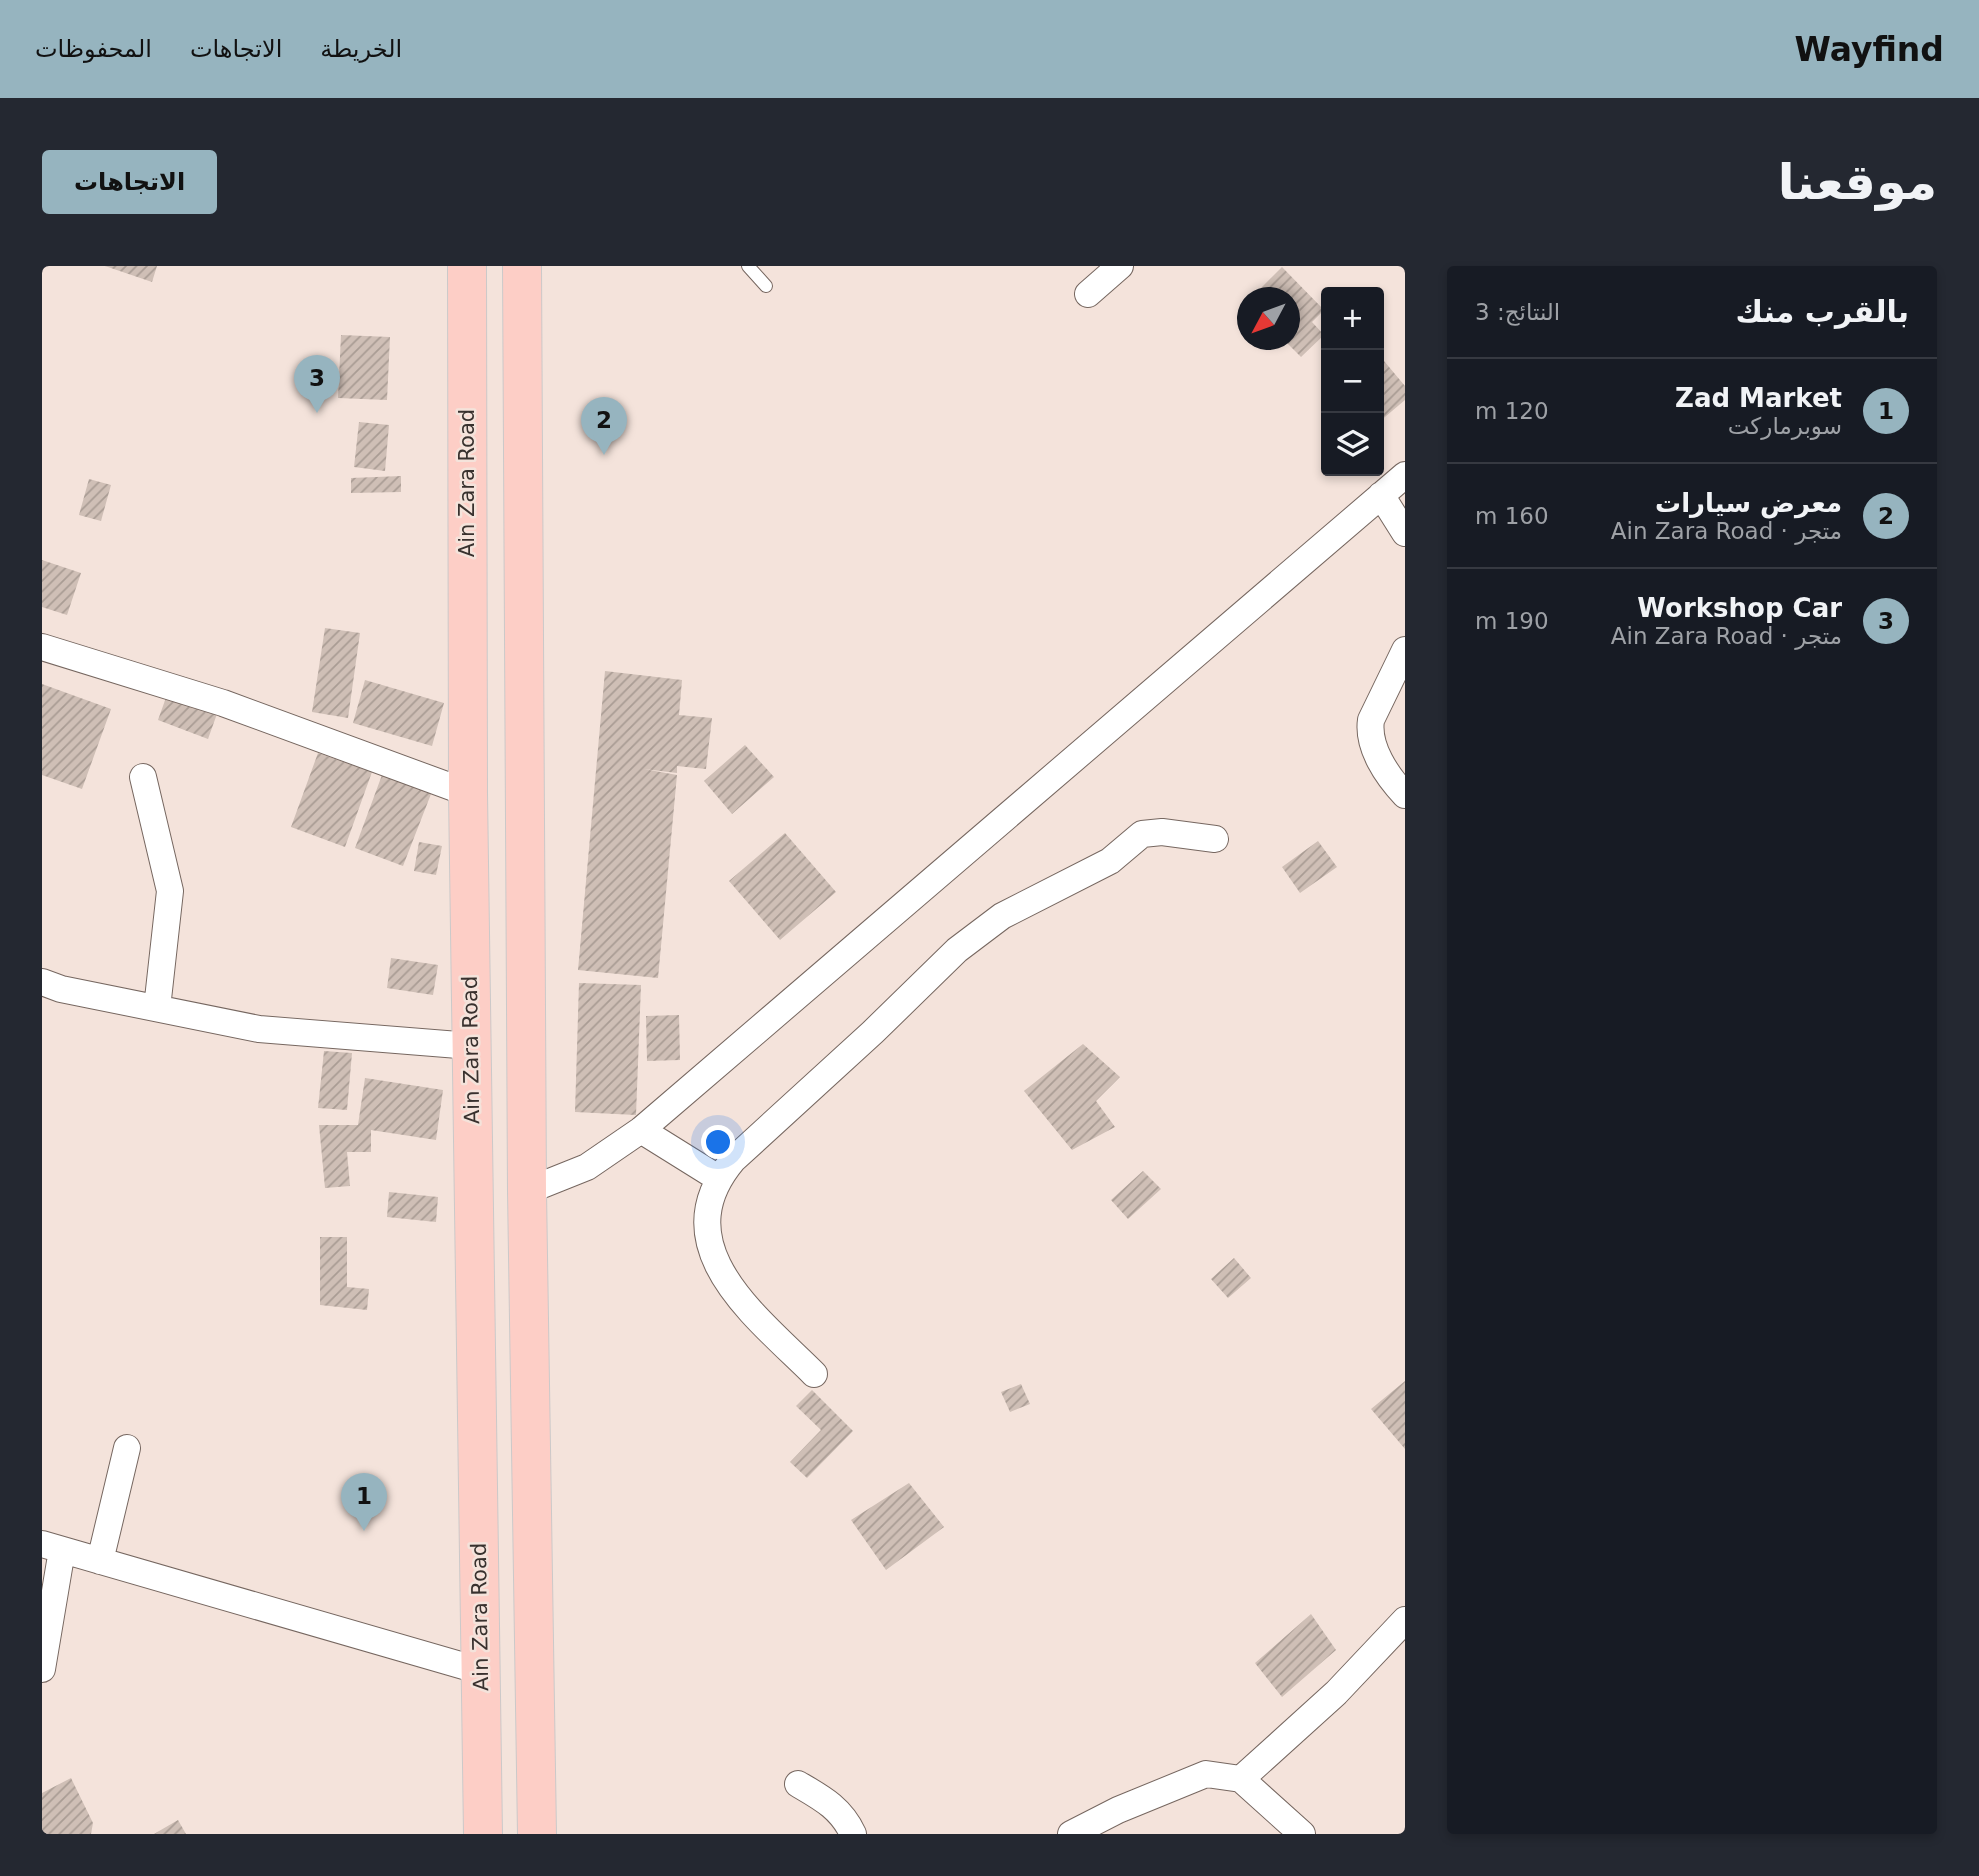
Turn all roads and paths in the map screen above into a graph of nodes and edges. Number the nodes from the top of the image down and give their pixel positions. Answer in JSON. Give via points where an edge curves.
{"nodes":[{"id":1,"x":467,"y":266,"type":"edge"},
{"id":2,"x":522,"y":266,"type":"edge"},
{"id":3,"x":748,"y":266,"type":"edge"},
{"id":4,"x":1120,"y":266,"type":"edge"},
{"id":5,"x":766,"y":286,"type":"dead end"},
{"id":6,"x":1088,"y":294,"type":"dead end"},
{"id":7,"x":1405,"y":475,"type":"edge"},
{"id":8,"x":1381,"y":495,"type":"junction"},
{"id":9,"x":1405,"y":533,"type":"edge"},
{"id":10,"x":42,"y":647,"type":"edge"},
{"id":11,"x":1405,"y":650,"type":"edge"},
{"id":12,"x":143,"y":777,"type":"dead end"},
{"id":13,"x":468,"y":793,"type":"junction"},
{"id":14,"x":1405,"y":795,"type":"edge"},
{"id":15,"x":1215,"y":839,"type":"dead end"},
{"id":16,"x":42,"y":982,"type":"edge"},
{"id":17,"x":156,"y":1008,"type":"junction"},
{"id":18,"x":471,"y":1046,"type":"junction"},
{"id":19,"x":641,"y":1130,"type":"junction"},
{"id":20,"x":718,"y":1178,"type":"junction"},
{"id":21,"x":527,"y":1191,"type":"junction"},
{"id":22,"x":814,"y":1374,"type":"dead end"},
{"id":23,"x":127,"y":1448,"type":"dead end"},
{"id":24,"x":52,"y":1547,"type":"edge"},
{"id":25,"x":100,"y":1561,"type":"junction"},
{"id":26,"x":1405,"y":1620,"type":"edge"},
{"id":27,"x":42,"y":1669,"type":"edge"},
{"id":28,"x":481,"y":1671,"type":"junction"},
{"id":29,"x":1241,"y":1779,"type":"junction"},
{"id":30,"x":798,"y":1784,"type":"dead end"},
{"id":31,"x":1075,"y":1833,"type":"edge"},
{"id":32,"x":483,"y":1834,"type":"edge"},
{"id":33,"x":537,"y":1834,"type":"edge"},
{"id":34,"x":853,"y":1834,"type":"edge"},
{"id":35,"x":1302,"y":1834,"type":"edge"}],
"edges":[{"from":1,"to":13,"type":"main road","name":"Ain Zara Road"},
{"from":2,"to":21,"type":"main road"},
{"from":3,"to":5,"type":"lane"},
{"from":4,"to":6,"type":"street"},
{"from":7,"to":8,"type":"street"},
{"from":8,"to":9,"type":"street"},
{"from":8,"to":19,"type":"street"},
{"from":10,"to":13,"type":"street","via":[[223,703]]},
{"from":11,"to":14,"type":"street","via":[[1369,733],[1385,770]]},
{"from":12,"to":17,"type":"street","via":[[170,891]]},
{"from":13,"to":18,"type":"main road","name":"Ain Zara Road"},
{"from":15,"to":20,"type":"street","via":[[1143,834],[1110,861],[1022,904],[979,932]]},
{"from":16,"to":17,"type":"street"},
{"from":17,"to":18,"type":"street","via":[[259,1028]]},
{"from":18,"to":28,"type":"main road","name":"Ain Zara Road"},
{"from":19,"to":20,"type":"street"},
{"from":19,"to":21,"type":"street","via":[[587,1167]]},
{"from":20,"to":22,"type":"street","via":[[708,1229],[723,1279]]},
{"from":21,"to":33,"type":"main road"},
{"from":23,"to":25,"type":"street"},
{"from":24,"to":25,"type":"street"},
{"from":24,"to":27,"type":"street"},
{"from":25,"to":28,"type":"street"},
{"from":26,"to":29,"type":"street","via":[[1336,1693]]},
{"from":28,"to":32,"type":"main road","name":"Ain Zara Road"},
{"from":29,"to":31,"type":"street","via":[[1206,1774]]},
{"from":29,"to":35,"type":"street"},
{"from":30,"to":34,"type":"street","via":[[834,1804]]}]}
